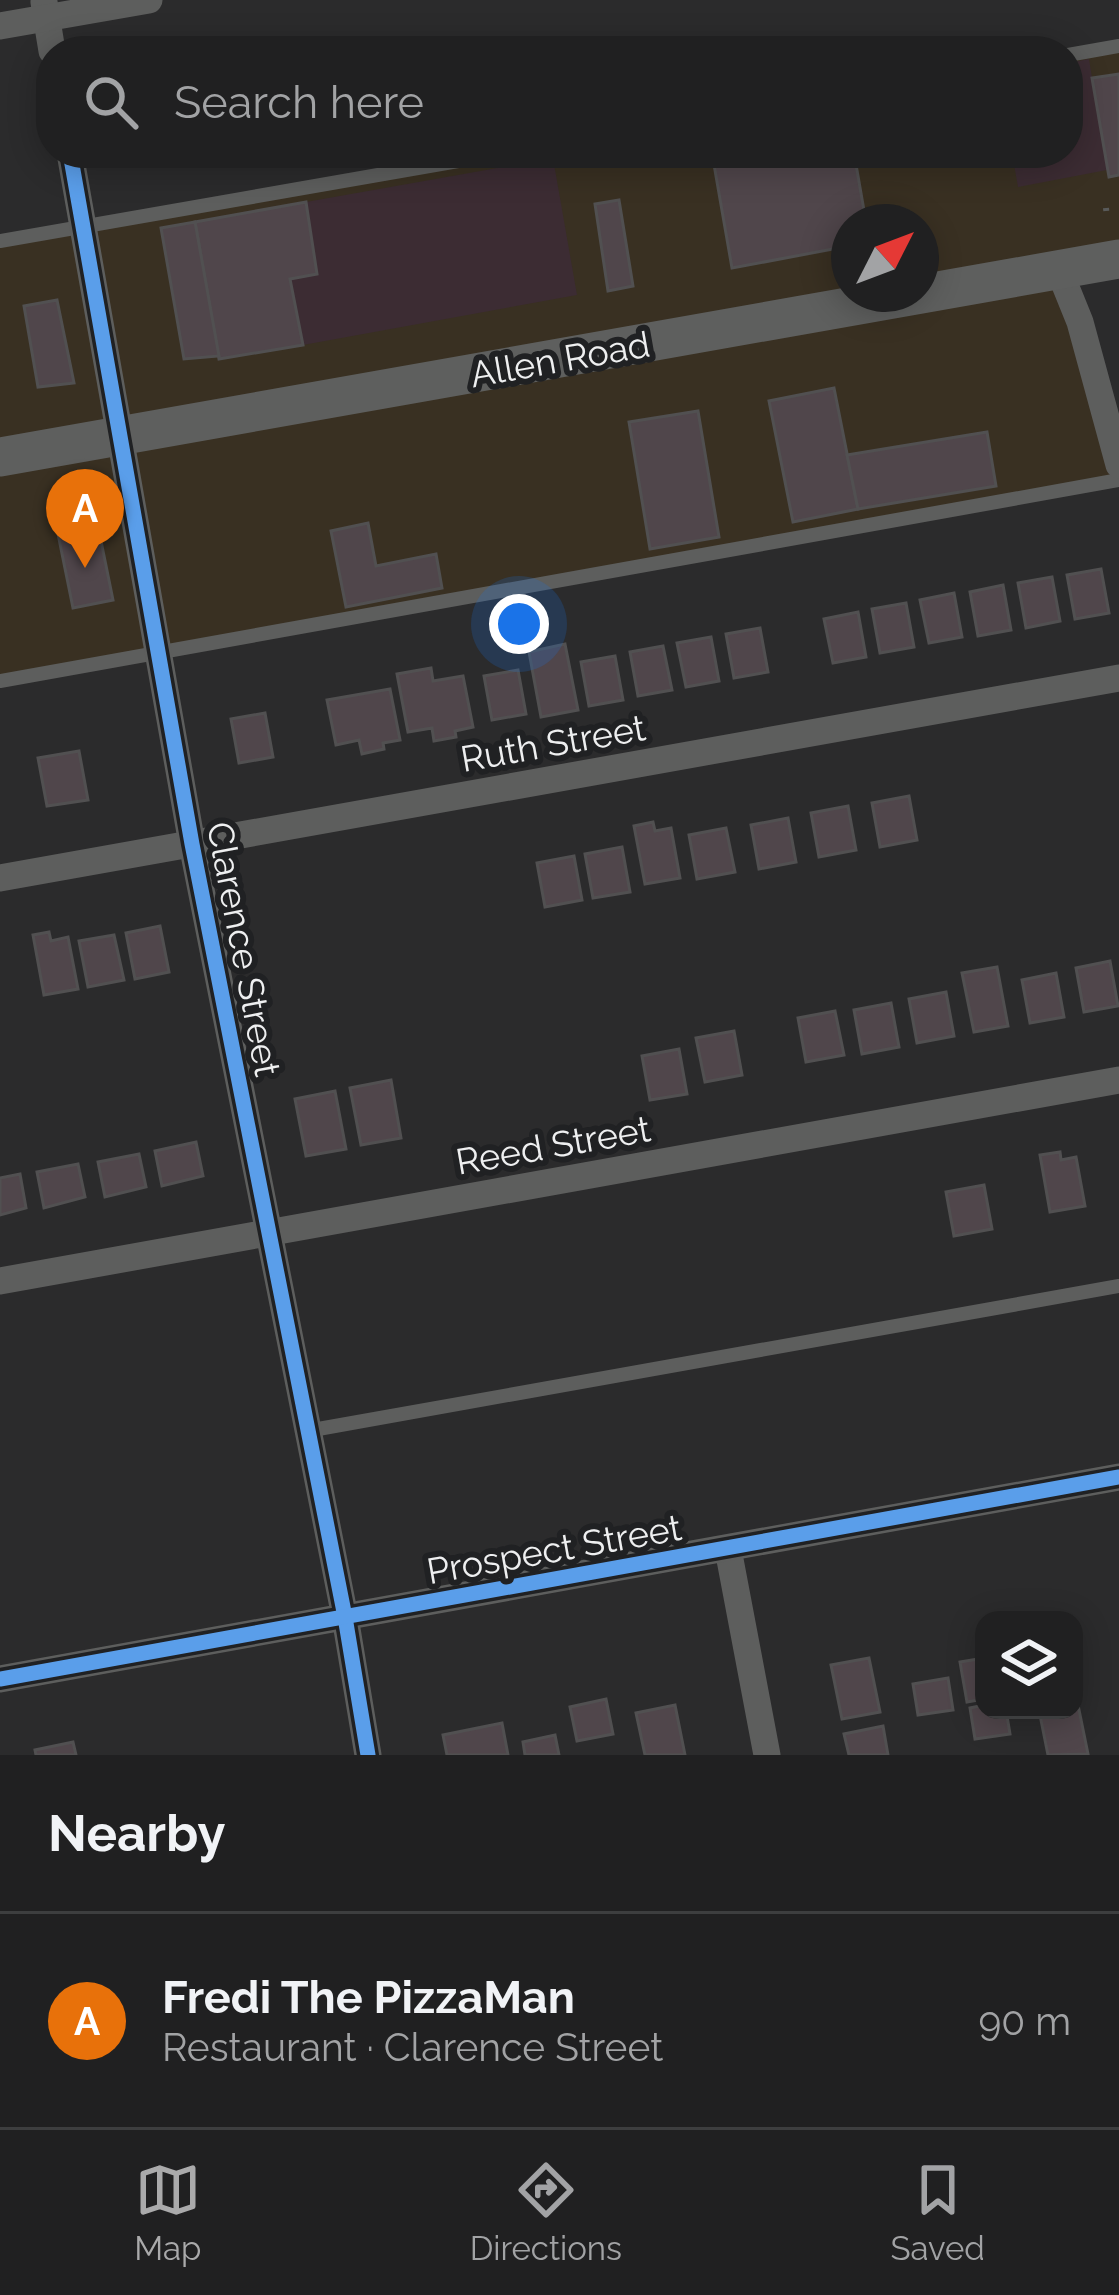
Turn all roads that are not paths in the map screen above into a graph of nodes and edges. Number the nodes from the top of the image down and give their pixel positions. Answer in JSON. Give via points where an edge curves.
{"nodes":[{"id":1,"x":149,"y":0,"type":"edge"},
{"id":2,"x":45,"y":9,"type":"edge"},
{"id":3,"x":0,"y":26,"type":"edge"},
{"id":4,"x":1119,"y":46,"type":"edge"},
{"id":5,"x":1083,"y":52,"type":"edge"},
{"id":6,"x":72,"y":168,"type":"edge"},
{"id":7,"x":417,"y":168,"type":"edge"},
{"id":8,"x":82,"y":226,"type":"junction"},
{"id":9,"x":0,"y":242,"type":"edge"},
{"id":10,"x":1119,"y":259,"type":"edge"},
{"id":11,"x":1059,"y":270,"type":"junction"},
{"id":12,"x":118,"y":438,"type":"junction"},
{"id":13,"x":0,"y":457,"type":"edge"},
{"id":14,"x":1119,"y":465,"type":"edge"},
{"id":15,"x":1119,"y":480,"type":"edge"},
{"id":16,"x":158,"y":653,"type":"junction"},
{"id":17,"x":1119,"y":678,"type":"edge"},
{"id":18,"x":0,"y":681,"type":"edge"},
{"id":19,"x":192,"y":844,"type":"junction"},
{"id":20,"x":0,"y":878,"type":"edge"},
{"id":21,"x":1119,"y":1080,"type":"edge"},
{"id":22,"x":268,"y":1233,"type":"junction"},
{"id":23,"x":0,"y":1281,"type":"edge"},
{"id":24,"x":1119,"y":1286,"type":"edge"},
{"id":25,"x":307,"y":1430,"type":"junction"},
{"id":26,"x":1118,"y":1482,"type":"edge"},
{"id":27,"x":728,"y":1549,"type":"junction"},
{"id":28,"x":345,"y":1617,"type":"junction"},
{"id":29,"x":0,"y":1678,"type":"edge"},
{"id":30,"x":368,"y":1755,"type":"edge"},
{"id":31,"x":767,"y":1755,"type":"edge"}],
"edges":[{"from":1,"to":2,"type":"street"},
{"from":2,"to":3,"type":"street"},
{"from":4,"to":5,"type":"lane"},
{"from":6,"to":8,"type":"street","name":"Clarence Street"},
{"from":7,"to":8,"type":"lane"},
{"from":8,"to":9,"type":"lane"},
{"from":8,"to":12,"type":"street","name":"Clarence Street"},
{"from":10,"to":11,"type":"main road","name":"Allen Road"},
{"from":11,"to":12,"type":"main road","name":"Allen Road"},
{"from":11,"to":14,"type":"street"},
{"from":12,"to":13,"type":"main road","name":"Allen Road"},
{"from":12,"to":16,"type":"street","name":"Clarence Street"},
{"from":15,"to":16,"type":"lane"},
{"from":16,"to":18,"type":"lane"},
{"from":16,"to":19,"type":"street","name":"Clarence Street"},
{"from":17,"to":19,"type":"street","name":"Ruth Street"},
{"from":19,"to":20,"type":"street","name":"Ruth Street"},
{"from":19,"to":22,"type":"street","name":"Clarence Street"},
{"from":21,"to":22,"type":"street","name":"Reed Street"},
{"from":22,"to":23,"type":"street","name":"Reed Street"},
{"from":22,"to":25,"type":"street","name":"Clarence Street"},
{"from":24,"to":25,"type":"lane"},
{"from":25,"to":28,"type":"street","name":"Clarence Street"},
{"from":26,"to":27,"type":"street","name":"Prospect Street"},
{"from":27,"to":28,"type":"street","name":"Prospect Street"},
{"from":27,"to":31,"type":"street"},
{"from":28,"to":29,"type":"street","name":"Prospect Street"},
{"from":28,"to":30,"type":"street","name":"Clarence Street"}]}
